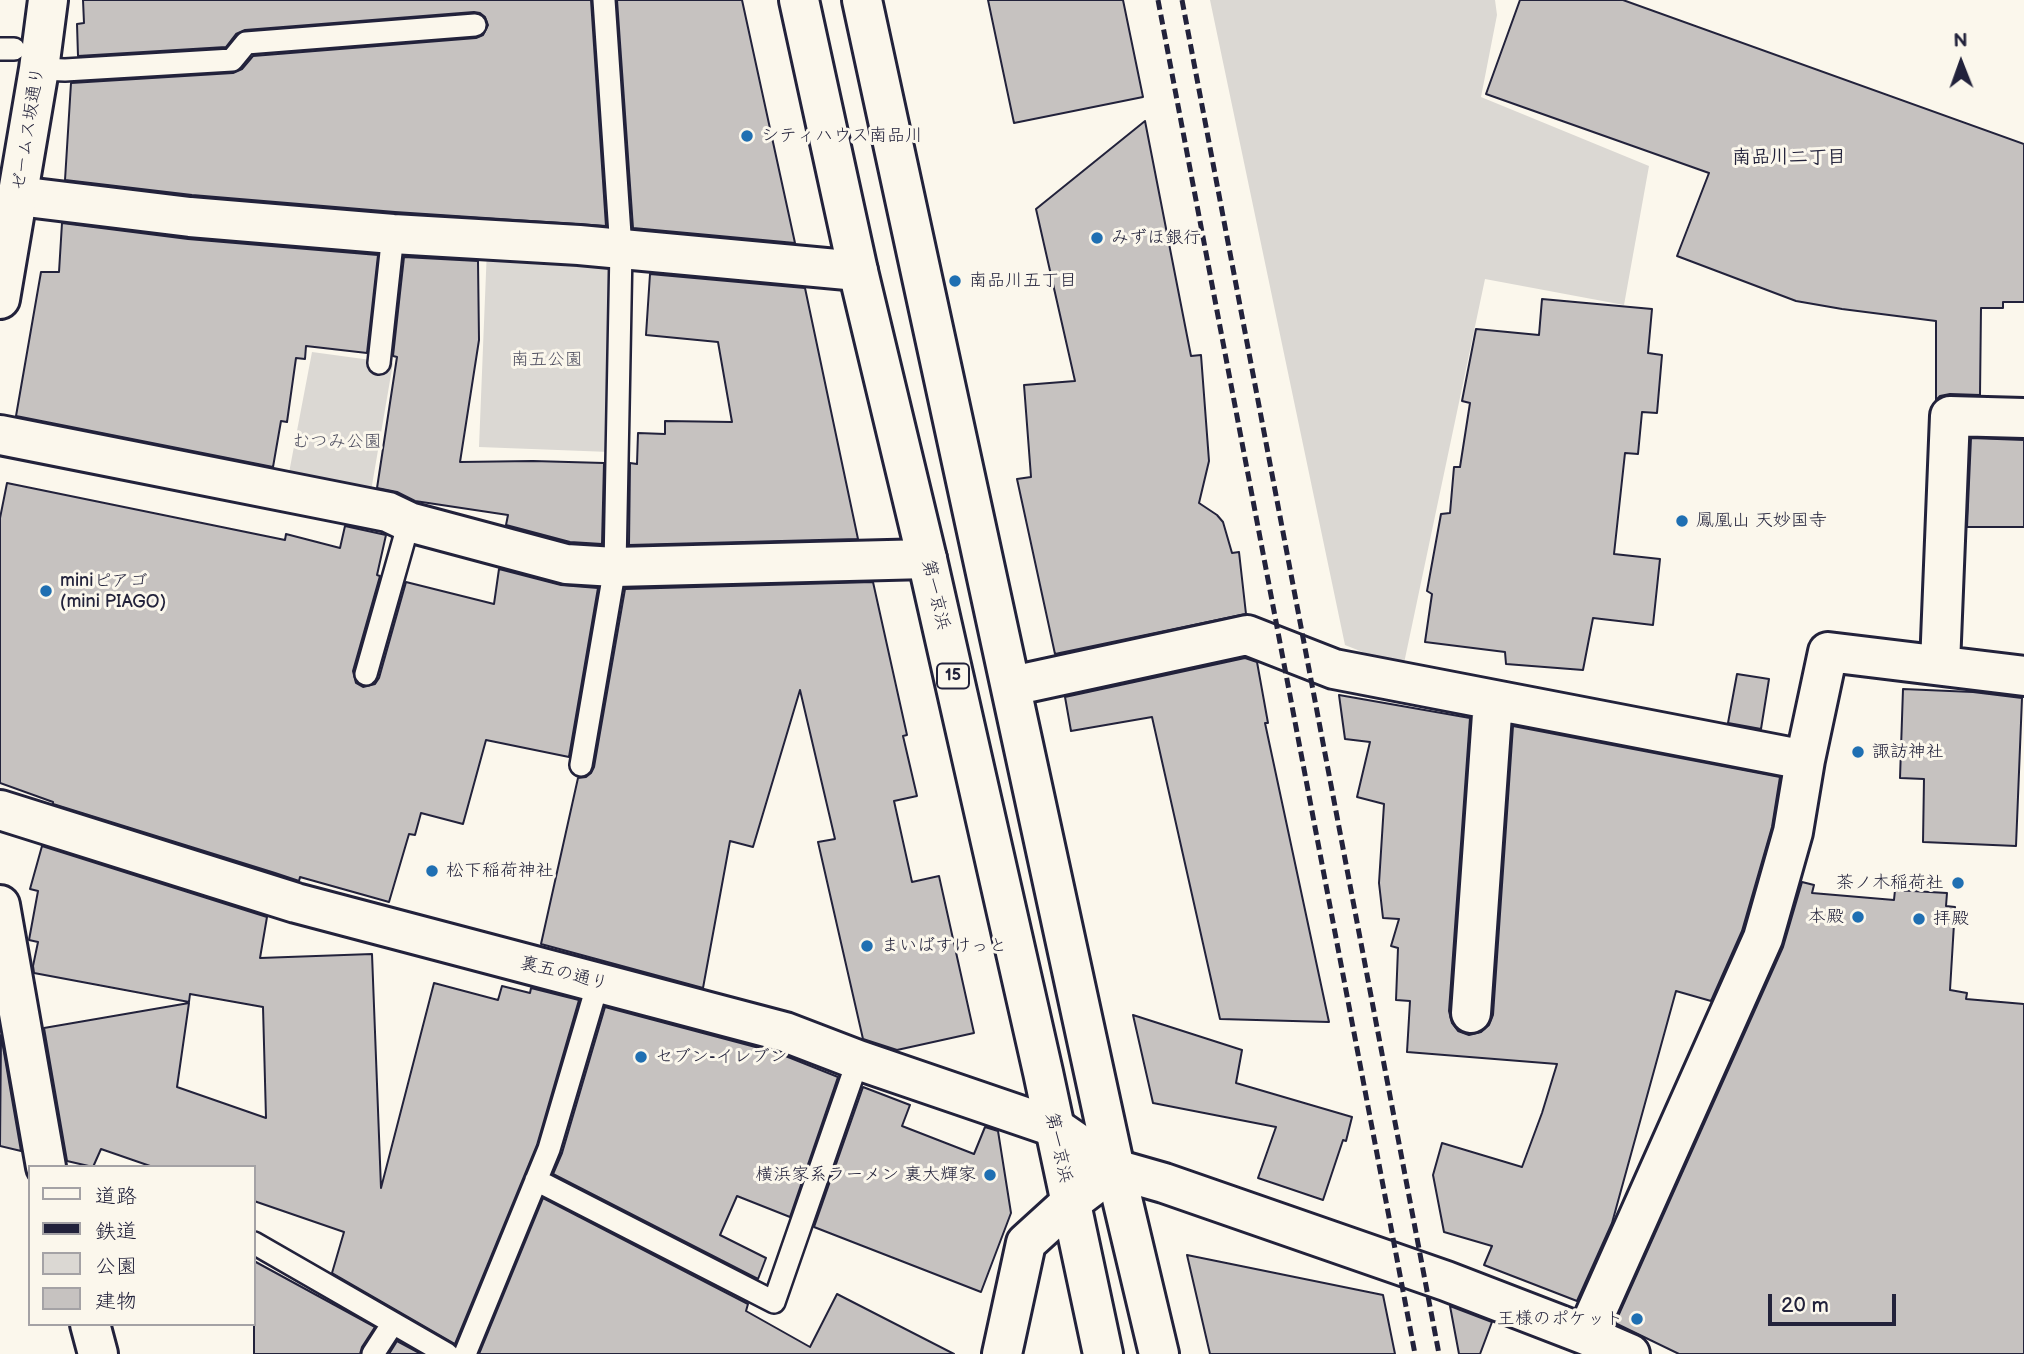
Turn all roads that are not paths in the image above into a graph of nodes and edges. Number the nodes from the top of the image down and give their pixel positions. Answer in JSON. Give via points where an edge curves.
{"nodes":[{"id":1,"x":48,"y":0,"type":"edge"},
{"id":2,"x":604,"y":0,"type":"edge"},
{"id":3,"x":799,"y":0,"type":"edge"},
{"id":4,"x":863,"y":0,"type":"edge"},
{"id":5,"x":475,"y":25,"type":"dead end"},
{"id":6,"x":18,"y":55,"type":"edge"},
{"id":7,"x":18,"y":196,"type":"junction"},
{"id":8,"x":393,"y":234,"type":"junction"},
{"id":9,"x":621,"y":250,"type":"junction"},
{"id":10,"x":3,"y":261,"type":"edge"},
{"id":11,"x":858,"y":271,"type":"junction"},
{"id":12,"x":0,"y":299,"type":"edge"},
{"id":13,"x":379,"y":363,"type":"dead end"},
{"id":14,"x":2024,"y":418,"type":"edge"},
{"id":15,"x":0,"y":435,"type":"edge"},
{"id":16,"x":409,"y":522,"type":"junction"},
{"id":17,"x":927,"y":559,"type":"junction"},
{"id":18,"x":615,"y":567,"type":"junction"},
{"id":19,"x":1940,"y":665,"type":"junction"},
{"id":20,"x":366,"y":674,"type":"dead end"},
{"id":21,"x":2024,"y":676,"type":"edge"},
{"id":22,"x":1012,"y":686,"type":"junction"},
{"id":23,"x":1493,"y":700,"type":"junction"},
{"id":24,"x":1805,"y":760,"type":"junction"},
{"id":25,"x":581,"y":765,"type":"dead end"},
{"id":26,"x":0,"y":810,"type":"edge"},
{"id":27,"x":0,"y":905,"type":"edge"},
{"id":28,"x":598,"y":983,"type":"junction"},
{"id":29,"x":1471,"y":1013,"type":"dead end"},
{"id":30,"x":858,"y":1060,"type":"junction"},
{"id":31,"x":1054,"y":1127,"type":"junction"},
{"id":32,"x":48,"y":1165,"type":"edge"},
{"id":33,"x":1115,"y":1169,"type":"junction"},
{"id":34,"x":536,"y":1180,"type":"junction"},
{"id":35,"x":1070,"y":1203,"type":"junction"},
{"id":36,"x":256,"y":1244,"type":"edge"},
{"id":37,"x":393,"y":1323,"type":"junction"},
{"id":38,"x":91,"y":1326,"type":"edge"},
{"id":39,"x":1586,"y":1335,"type":"junction"},
{"id":40,"x":98,"y":1354,"type":"edge"},
{"id":41,"x":373,"y":1354,"type":"edge"},
{"id":42,"x":447,"y":1354,"type":"edge"},
{"id":43,"x":465,"y":1354,"type":"edge"},
{"id":44,"x":1002,"y":1354,"type":"edge"},
{"id":45,"x":1103,"y":1354,"type":"edge"},
{"id":46,"x":1159,"y":1354,"type":"edge"},
{"id":47,"x":1630,"y":1354,"type":"edge"}],
"edges":[{"from":1,"to":6,"type":"main road","name":"ゼームス坂通り"},
{"from":2,"to":9,"type":"lane"},
{"from":3,"to":11,"type":"main road","name":"第一京浜","number":"15"},
{"from":4,"to":22,"type":"main road"},
{"from":5,"to":6,"type":"lane","via":[[246,43],[232,60],[65,70]]},
{"from":6,"to":7,"type":"main road","name":"ゼームス坂通り"},
{"from":7,"to":8,"type":"main road","via":[[190,217]]},
{"from":7,"to":10,"type":"main road","name":"ゼームス坂通り"},
{"from":8,"to":9,"type":"main road"},
{"from":8,"to":13,"type":"lane"},
{"from":9,"to":11,"type":"main road"},
{"from":9,"to":18,"type":"lane"},
{"from":10,"to":12,"type":"main road","name":"ゼームス坂通り"},
{"from":11,"to":17,"type":"main road","name":"第一京浜","number":"15"},
{"from":14,"to":19,"type":"main road","via":[[1950,416]]},
{"from":15,"to":16,"type":"main road","via":[[388,512]]},
{"from":16,"to":18,"type":"main road","via":[[566,564]]},
{"from":16,"to":20,"type":"lane"},
{"from":17,"to":18,"type":"main road"},
{"from":17,"to":31,"type":"main road","name":"第一京浜","number":"15"},
{"from":18,"to":25,"type":"lane"},
{"from":19,"to":21,"type":"main road"},
{"from":19,"to":24,"type":"main road","via":[[1828,652]]},
{"from":22,"to":23,"type":"main road","via":[[1247,635],[1334,669]]},
{"from":22,"to":33,"type":"main road"},
{"from":23,"to":24,"type":"main road"},
{"from":23,"to":29,"type":"main road"},
{"from":24,"to":39,"type":"main road","via":[[1793,832],[1763,938]]},
{"from":26,"to":28,"type":"main road","name":"裏五の通り","via":[[296,903]]},
{"from":27,"to":32,"type":"main road"},
{"from":28,"to":30,"type":"main road","name":"裏五の通り","via":[[785,1032]]},
{"from":28,"to":34,"type":"lane"},
{"from":30,"to":31,"type":"main road","name":"裏五の通り"},
{"from":30,"to":34,"type":"lane","via":[[774,1302]]},
{"from":31,"to":33,"type":"main road","name":"裏五の通り"},
{"from":31,"to":35,"type":"main road","name":"第一京浜","number":"15"},
{"from":33,"to":35,"type":"main road"},
{"from":33,"to":39,"type":"main road","name":"裏五の通り","via":[[1433,1276]]},
{"from":33,"to":46,"type":"main road"},
{"from":34,"to":43,"type":"lane"},
{"from":35,"to":44,"type":"main road","via":[[1027,1243]]},
{"from":35,"to":45,"type":"main road","name":"第一京浜","number":"15"},
{"from":36,"to":37,"type":"lane"},
{"from":37,"to":41,"type":"lane"},
{"from":37,"to":42,"type":"lane"},
{"from":38,"to":40,"type":"main road"},
{"from":39,"to":47,"type":"main road","name":"裏五の通り"}]}
